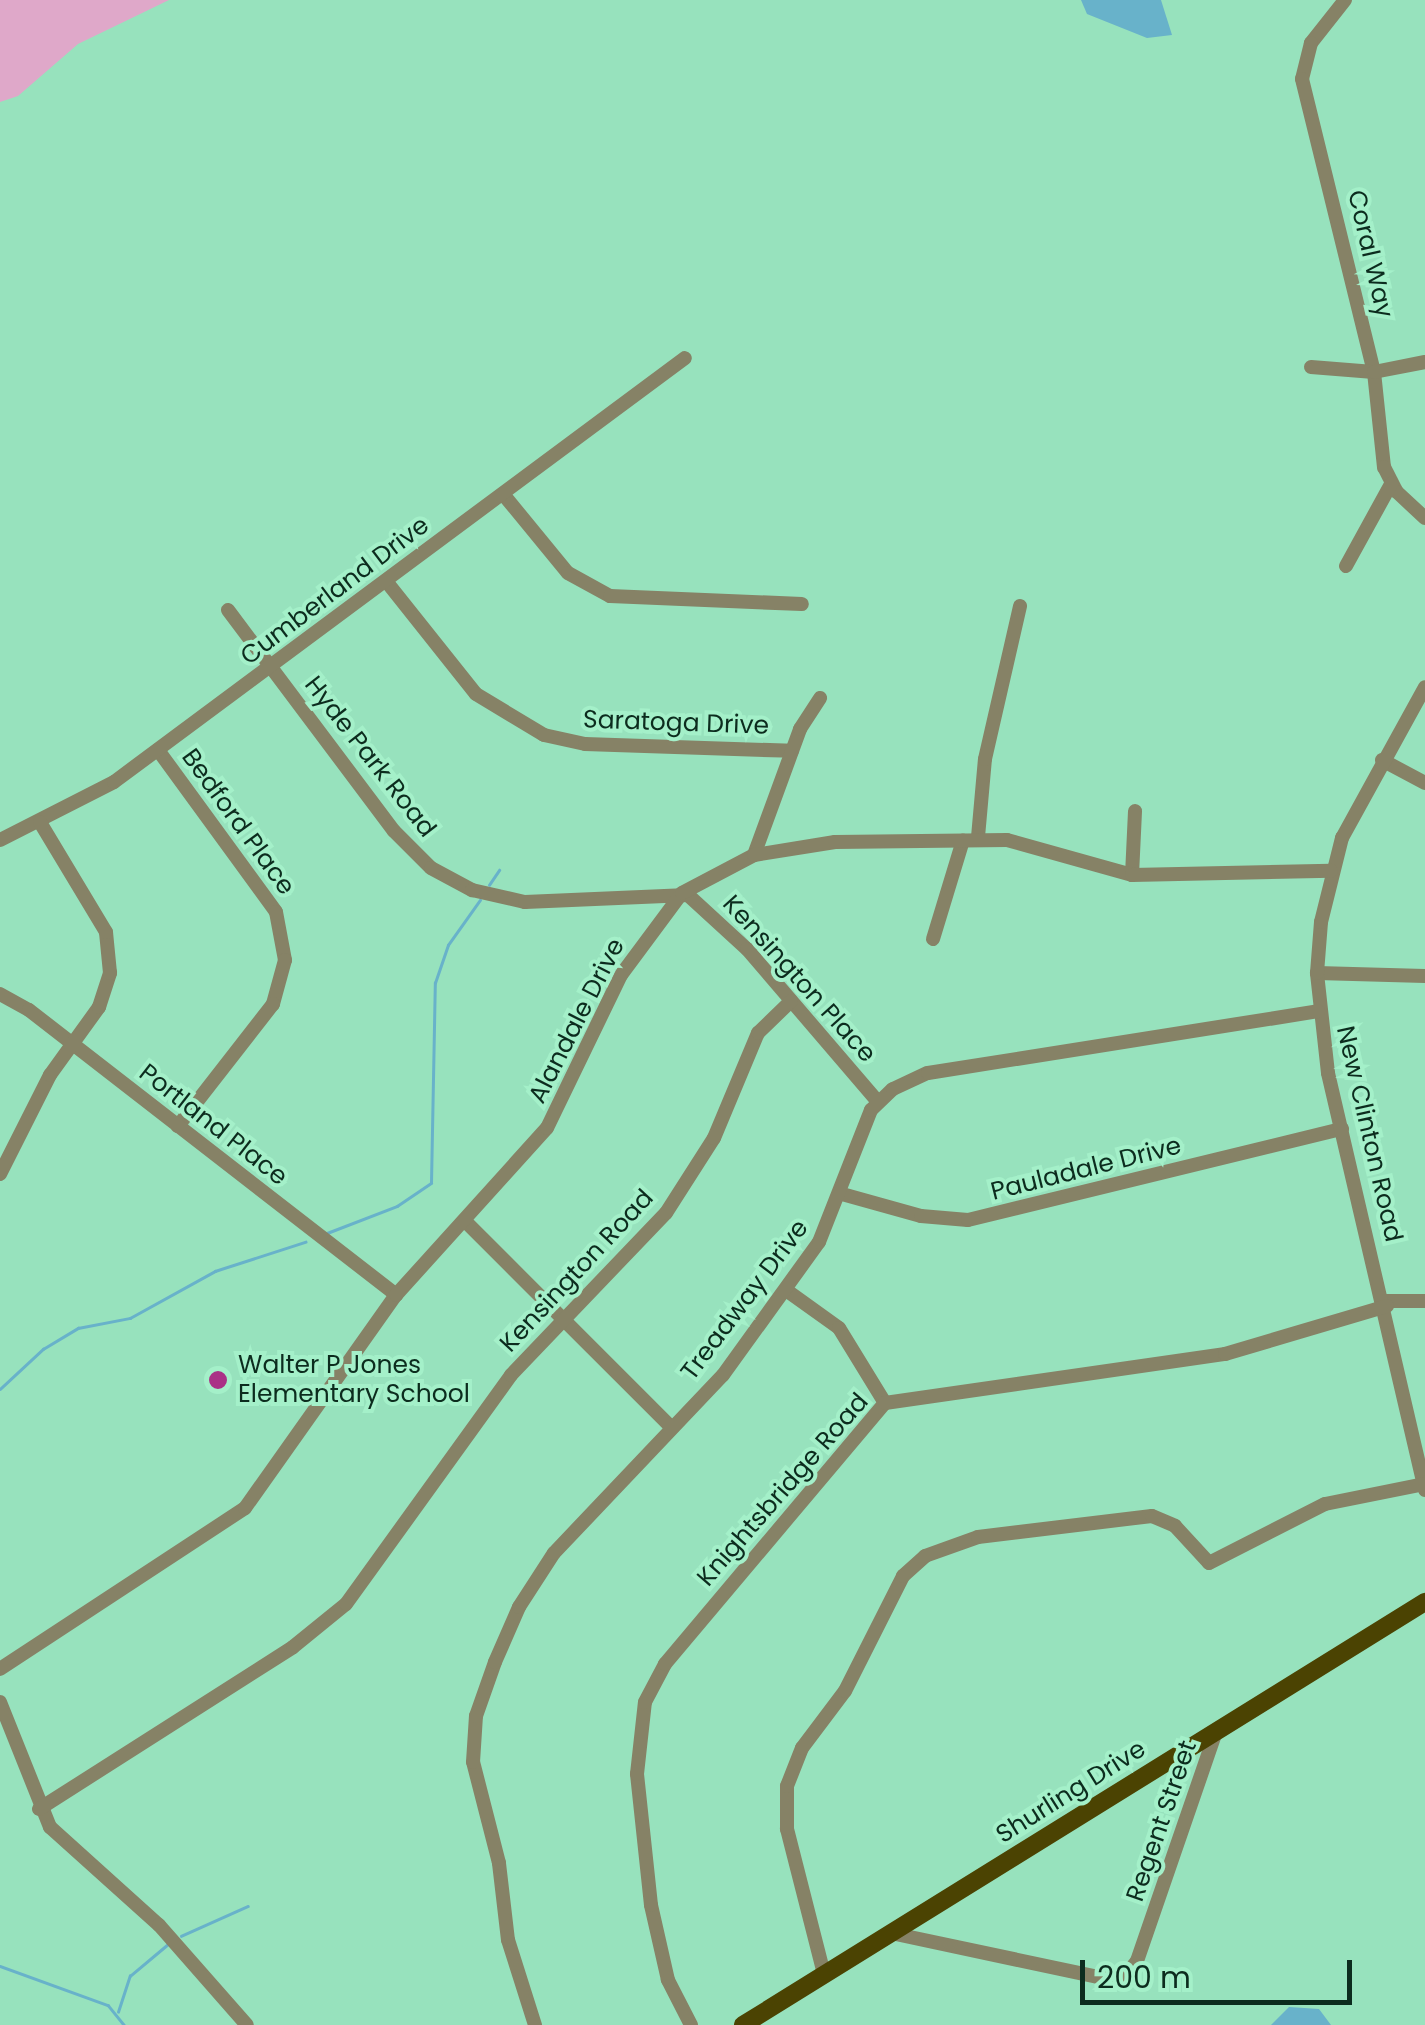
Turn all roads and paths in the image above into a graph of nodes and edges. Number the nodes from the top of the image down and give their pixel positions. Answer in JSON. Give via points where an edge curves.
{"nodes":[{"id":1,"x":1345,"y":0,"type":"edge"},
{"id":2,"x":686,"y":358,"type":"dead end"},
{"id":3,"x":1425,"y":362,"type":"edge"},
{"id":4,"x":1312,"y":367,"type":"dead end"},
{"id":5,"x":1374,"y":372,"type":"junction"},
{"id":6,"x":1391,"y":484,"type":"junction"},
{"id":7,"x":503,"y":494,"type":"junction"},
{"id":8,"x":1425,"y":518,"type":"edge"},
{"id":9,"x":1346,"y":566,"type":"dead end"},
{"id":10,"x":386,"y":581,"type":"junction"},
{"id":11,"x":802,"y":604,"type":"dead end"},
{"id":12,"x":1020,"y":606,"type":"dead end"},
{"id":13,"x":228,"y":610,"type":"dead end"},
{"id":14,"x":271,"y":666,"type":"junction"},
{"id":15,"x":1425,"y":687,"type":"edge"},
{"id":16,"x":820,"y":698,"type":"dead end"},
{"id":17,"x":158,"y":750,"type":"junction"},
{"id":18,"x":792,"y":751,"type":"junction"},
{"id":19,"x":1382,"y":760,"type":"junction"},
{"id":20,"x":1425,"y":782,"type":"edge"},
{"id":21,"x":1135,"y":811,"type":"dead end"},
{"id":22,"x":40,"y":822,"type":"junction"},
{"id":23,"x":970,"y":839,"type":"junction"},
{"id":24,"x":0,"y":840,"type":"edge"},
{"id":25,"x":754,"y":855,"type":"junction"},
{"id":26,"x":1331,"y":871,"type":"junction"},
{"id":27,"x":1132,"y":874,"type":"junction"},
{"id":28,"x":682,"y":893,"type":"junction"},
{"id":29,"x":933,"y":939,"type":"dead end"},
{"id":30,"x":1317,"y":973,"type":"junction"},
{"id":31,"x":1425,"y":976,"type":"edge"},
{"id":32,"x":0,"y":994,"type":"edge"},
{"id":33,"x":791,"y":1001,"type":"junction"},
{"id":34,"x":1318,"y":1011,"type":"junction"},
{"id":35,"x":72,"y":1044,"type":"junction"},
{"id":36,"x":878,"y":1102,"type":"junction"},
{"id":37,"x":178,"y":1126,"type":"junction"},
{"id":38,"x":1342,"y":1129,"type":"junction"},
{"id":39,"x":0,"y":1174,"type":"edge"},
{"id":40,"x":842,"y":1194,"type":"junction"},
{"id":41,"x":467,"y":1224,"type":"junction"},
{"id":42,"x":786,"y":1290,"type":"junction"},
{"id":43,"x":396,"y":1296,"type":"junction"},
{"id":44,"x":1425,"y":1301,"type":"edge"},
{"id":45,"x":1386,"y":1303,"type":"junction"},
{"id":46,"x":565,"y":1322,"type":"junction"},
{"id":47,"x":885,"y":1403,"type":"junction"},
{"id":48,"x":671,"y":1427,"type":"junction"},
{"id":49,"x":1424,"y":1488,"type":"edge"},
{"id":50,"x":1425,"y":1602,"type":"edge"},
{"id":51,"x":0,"y":1669,"type":"edge"},
{"id":52,"x":0,"y":1702,"type":"edge"},
{"id":53,"x":1215,"y":1734,"type":"junction"},
{"id":54,"x":39,"y":1809,"type":"junction"},
{"id":55,"x":890,"y":1933,"type":"junction"},
{"id":56,"x":824,"y":1974,"type":"junction"},
{"id":57,"x":247,"y":2025,"type":"edge"},
{"id":58,"x":535,"y":2025,"type":"edge"},
{"id":59,"x":691,"y":2025,"type":"edge"},
{"id":60,"x":743,"y":2025,"type":"edge"}],
"edges":[{"from":1,"to":5,"type":"street","name":"Coral Way","via":[[1310,42],[1302,79]]},
{"from":2,"to":7,"type":"street","name":"Cumberland Drive"},
{"from":3,"to":5,"type":"street"},
{"from":4,"to":5,"type":"street"},
{"from":5,"to":6,"type":"street","name":"Coral Way","via":[[1377,440]]},
{"from":6,"to":8,"type":"street","name":"Coral Way"},
{"from":6,"to":9,"type":"street"},
{"from":7,"to":10,"type":"street","name":"Cumberland Drive"},
{"from":7,"to":11,"type":"street","via":[[568,573],[610,596]]},
{"from":10,"to":14,"type":"street","name":"Cumberland Drive"},
{"from":10,"to":18,"type":"street","name":"Saratoga Drive","via":[[476,694],[544,735],[585,744]]},
{"from":12,"to":23,"type":"street"},
{"from":13,"to":14,"type":"street","name":"Hyde Park Road"},
{"from":14,"to":17,"type":"street","name":"Cumberland Drive"},
{"from":14,"to":28,"type":"street","name":"Hyde Park Road","via":[[394,831],[451,880],[494,897],[545,903]]},
{"from":15,"to":19,"type":"street","name":"New Clinton Road"},
{"from":16,"to":18,"type":"street"},
{"from":17,"to":22,"type":"street","name":"Cumberland Drive"},
{"from":17,"to":37,"type":"street","name":"Bedford Place","via":[[276,912],[285,960],[268,1013]]},
{"from":18,"to":25,"type":"street"},
{"from":19,"to":20,"type":"street"},
{"from":19,"to":26,"type":"street","name":"New Clinton Road"},
{"from":21,"to":27,"type":"street"},
{"from":22,"to":24,"type":"street","name":"Cumberland Drive"},
{"from":22,"to":35,"type":"street","via":[[96,914],[110,958],[99,1007]]},
{"from":23,"to":25,"type":"street","name":"Alandale Drive","via":[[835,842]]},
{"from":23,"to":27,"type":"street","name":"Alandale Drive","via":[[1027,843]]},
{"from":23,"to":29,"type":"street"},
{"from":25,"to":28,"type":"street","name":"Alandale Drive"},
{"from":26,"to":27,"type":"street","name":"Alandale Drive"},
{"from":26,"to":30,"type":"street","name":"New Clinton Road"},
{"from":28,"to":33,"type":"street","name":"Kensington Place","via":[[714,915]]},
{"from":28,"to":41,"type":"street","name":"Alandale Drive","via":[[621,976],[554,1117]]},
{"from":30,"to":31,"type":"street"},
{"from":30,"to":34,"type":"street","name":"New Clinton Road"},
{"from":32,"to":35,"type":"street","name":"Portland Place"},
{"from":33,"to":36,"type":"street","name":"Kensington Place"},
{"from":33,"to":46,"type":"street","name":"Kensington Road","via":[[746,1053],[714,1138],[666,1213]]},
{"from":34,"to":36,"type":"street","via":[[928,1073]]},
{"from":34,"to":38,"type":"street","name":"New Clinton Road"},
{"from":35,"to":37,"type":"street","name":"Portland Place"},
{"from":35,"to":39,"type":"street"},
{"from":36,"to":40,"type":"street","name":"Treadway Drive","via":[[855,1140]]},
{"from":37,"to":43,"type":"street","name":"Portland Place"},
{"from":38,"to":40,"type":"street","name":"Pauladale Drive","via":[[968,1220],[921,1216]]},
{"from":38,"to":45,"type":"street","name":"New Clinton Road"},
{"from":40,"to":42,"type":"street","name":"Treadway Drive"},
{"from":41,"to":43,"type":"street","name":"Alandale Drive"},
{"from":41,"to":46,"type":"street"},
{"from":42,"to":47,"type":"street","via":[[839,1328]]},
{"from":42,"to":48,"type":"street","name":"Treadway Drive","via":[[722,1375]]},
{"from":43,"to":51,"type":"street","name":"Alandale Drive","via":[[245,1508]]},
{"from":44,"to":45,"type":"street","name":"Knightsbridge Road"},
{"from":45,"to":47,"type":"street","name":"Knightsbridge Road","via":[[1190,1361]]},
{"from":45,"to":49,"type":"street","name":"New Clinton Road"},
{"from":46,"to":48,"type":"street"},
{"from":46,"to":54,"type":"street","name":"Kensington Road","via":[[511,1375],[346,1604],[292,1647]]},
{"from":47,"to":59,"type":"street","name":"Knightsbridge Road","via":[[665,1664],[645,1702],[637,1774],[651,1905],[668,1980]]},
{"from":48,"to":58,"type":"street","name":"Treadway Drive","via":[[530,1588],[476,1716],[473,1762],[499,1863],[508,1940]]},
{"from":49,"to":56,"type":"street","via":[[1325,1504],[1209,1563],[1174,1526],[1152,1516],[978,1537],[926,1556],[903,1576],[845,1692],[802,1748],[787,1786],[787,1829]]},
{"from":50,"to":53,"type":"main road","name":"Shurling Drive"},
{"from":52,"to":54,"type":"street"},
{"from":53,"to":55,"type":"main road","name":"Shurling Drive"},
{"from":53,"to":55,"type":"street","name":"Regent Street","via":[[1144,1943],[1125,1976],[1102,1978]]},
{"from":54,"to":57,"type":"street","via":[[50,1827],[182,1948]]},
{"from":55,"to":56,"type":"main road","name":"Shurling Drive"},
{"from":56,"to":60,"type":"main road","name":"Shurling Drive"}]}
